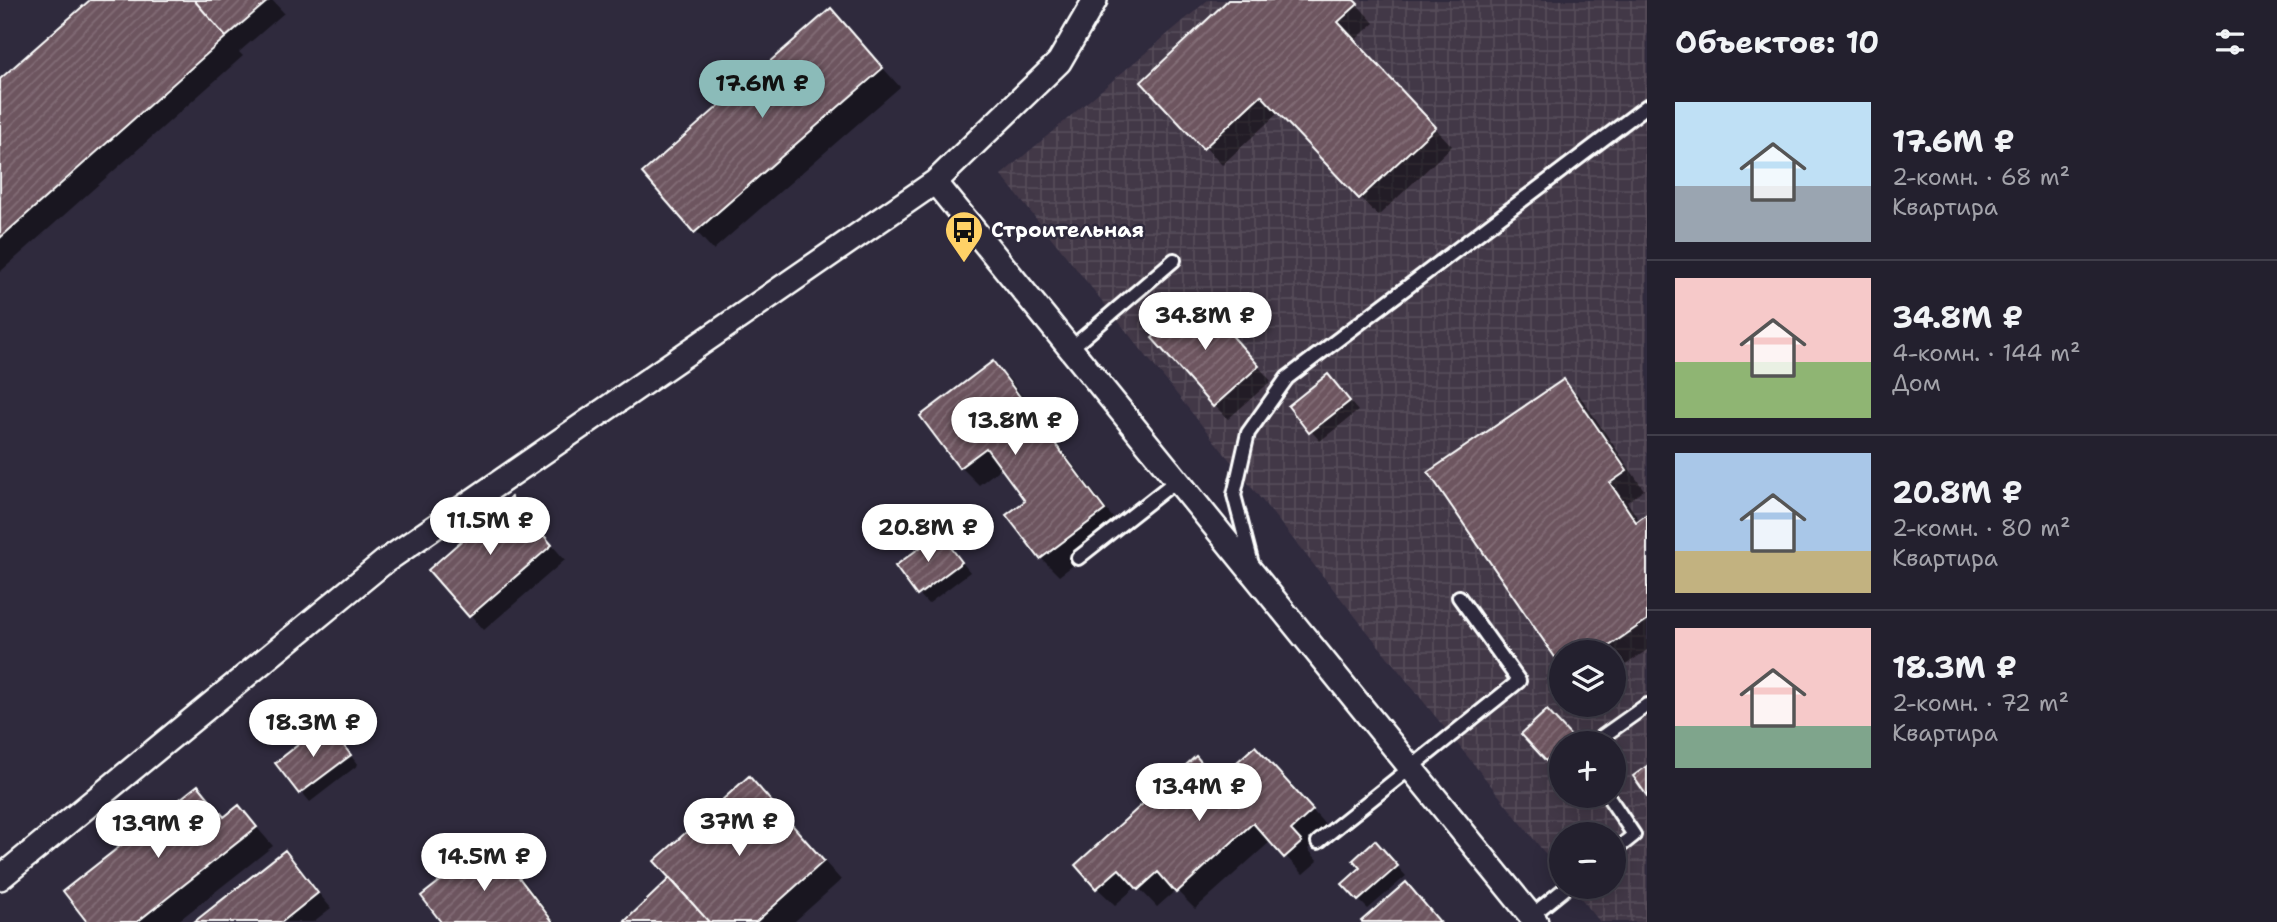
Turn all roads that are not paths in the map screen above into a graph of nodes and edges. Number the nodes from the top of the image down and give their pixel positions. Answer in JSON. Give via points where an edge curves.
{"nodes":[{"id":1,"x":1095,"y":0,"type":"edge"},
{"id":2,"x":1647,"y":106,"type":"edge"},
{"id":3,"x":935,"y":182,"type":"junction"},
{"id":4,"x":1174,"y":260,"type":"dead end"},
{"id":5,"x":1070,"y":349,"type":"junction"},
{"id":6,"x":1177,"y":480,"type":"junction"},
{"id":7,"x":1078,"y":558,"type":"dead end"},
{"id":8,"x":1254,"y":575,"type":"junction"},
{"id":9,"x":1459,"y":597,"type":"dead end"},
{"id":10,"x":1647,"y":705,"type":"edge"},
{"id":11,"x":1610,"y":731,"type":"edge"},
{"id":12,"x":1412,"y":769,"type":"junction"},
{"id":13,"x":1626,"y":823,"type":"edge"},
{"id":14,"x":1626,"y":841,"type":"edge"},
{"id":15,"x":1318,"y":842,"type":"dead end"},
{"id":16,"x":0,"y":878,"type":"edge"},
{"id":17,"x":1554,"y":899,"type":"edge"},
{"id":18,"x":1533,"y":919,"type":"edge"}],
"edges":[{"from":1,"to":3,"type":"street","via":[[1059,62]]},
{"from":2,"to":8,"type":"lane","via":[[1287,378],[1248,433],[1234,495]]},
{"from":3,"to":5,"type":"street"},
{"from":3,"to":16,"type":"street","via":[[384,562]]},
{"from":4,"to":5,"type":"lane"},
{"from":5,"to":6,"type":"street"},
{"from":6,"to":7,"type":"lane"},
{"from":6,"to":8,"type":"street"},
{"from":8,"to":12,"type":"street"},
{"from":9,"to":12,"type":"lane","via":[[1519,681]]},
{"from":10,"to":11,"type":"lane"},
{"from":12,"to":15,"type":"lane"},
{"from":12,"to":18,"type":"street"},
{"from":13,"to":14,"type":"lane","via":[[1634,835]]},
{"from":17,"to":18,"type":"lane"}]}
